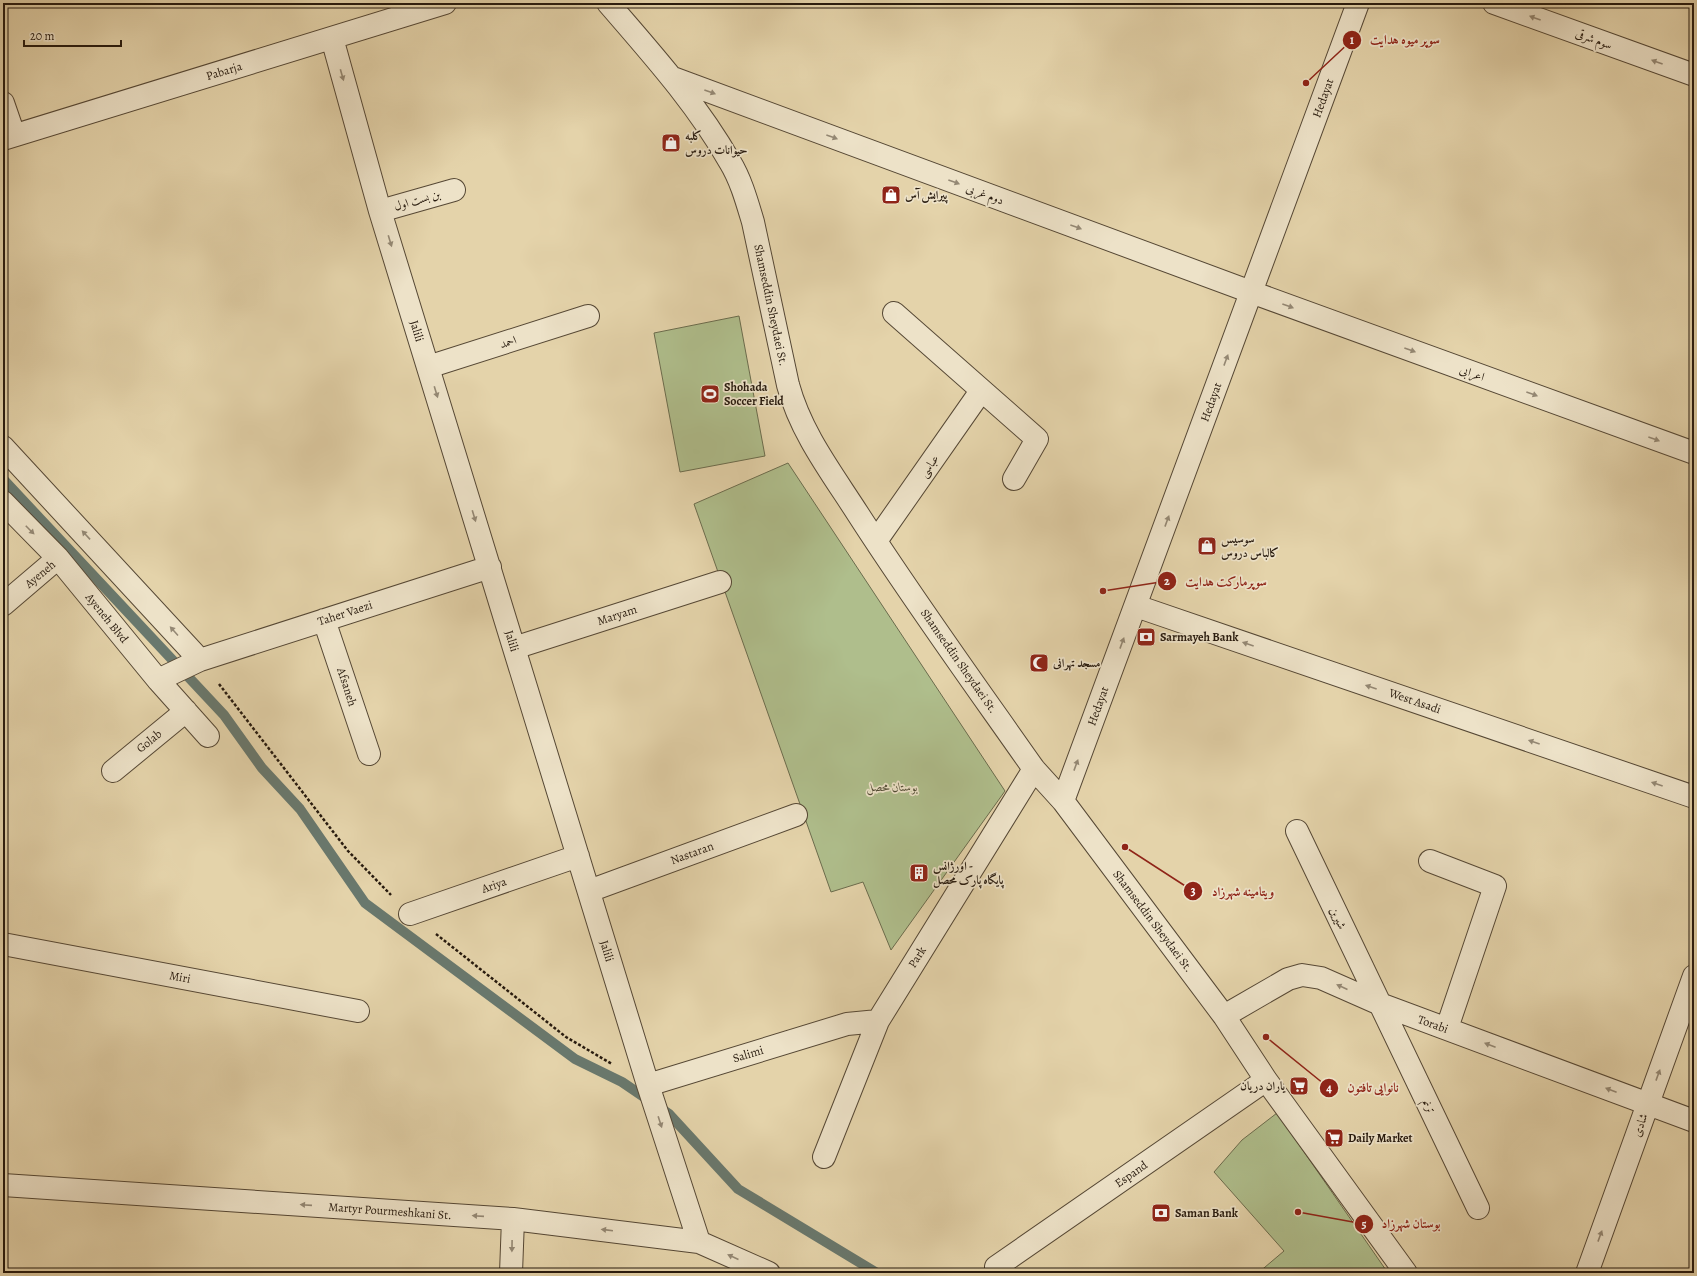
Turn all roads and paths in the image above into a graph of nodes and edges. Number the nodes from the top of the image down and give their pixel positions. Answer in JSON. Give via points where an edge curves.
{"nodes":[{"id":1,"x":445,"y":3,"type":"edge"},
{"id":2,"x":608,"y":3,"type":"edge"},
{"id":3,"x":1358,"y":3,"type":"edge"},
{"id":4,"x":1494,"y":3,"type":"edge"},
{"id":5,"x":332,"y":38,"type":"junction"},
{"id":6,"x":1694,"y":75,"type":"edge"},
{"id":7,"x":673,"y":78,"type":"junction"},
{"id":8,"x":3,"y":103,"type":"edge"},
{"id":9,"x":8,"y":137,"type":"edge"},
{"id":10,"x":454,"y":190,"type":"dead end"},
{"id":11,"x":380,"y":211,"type":"junction"},
{"id":12,"x":1251,"y":292,"type":"junction"},
{"id":13,"x":894,"y":313,"type":"dead end"},
{"id":14,"x":588,"y":316,"type":"dead end"},
{"id":15,"x":428,"y":367,"type":"junction"},
{"id":16,"x":981,"y":392,"type":"junction"},
{"id":17,"x":3,"y":447,"type":"edge"},
{"id":18,"x":1694,"y":453,"type":"edge"},
{"id":19,"x":1014,"y":479,"type":"dead end"},
{"id":20,"x":3,"y":502,"type":"edge"},
{"id":21,"x":876,"y":542,"type":"junction"},
{"id":22,"x":58,"y":558,"type":"junction"},
{"id":23,"x":490,"y":567,"type":"junction"},
{"id":24,"x":720,"y":582,"type":"dead end"},
{"id":25,"x":3,"y":605,"type":"edge"},
{"id":26,"x":1136,"y":606,"type":"junction"},
{"id":27,"x":324,"y":620,"type":"junction"},
{"id":28,"x":514,"y":648,"type":"junction"},
{"id":29,"x":200,"y":660,"type":"junction"},
{"id":30,"x":158,"y":680,"type":"junction"},
{"id":31,"x":186,"y":711,"type":"junction"},
{"id":32,"x":208,"y":736,"type":"dead end"},
{"id":33,"x":369,"y":754,"type":"dead end"},
{"id":34,"x":1034,"y":769,"type":"junction"},
{"id":35,"x":113,"y":771,"type":"dead end"},
{"id":36,"x":1694,"y":797,"type":"edge"},
{"id":37,"x":1063,"y":801,"type":"junction"},
{"id":38,"x":796,"y":815,"type":"dead end"},
{"id":39,"x":1297,"y":831,"type":"dead end"},
{"id":40,"x":578,"y":856,"type":"junction"},
{"id":41,"x":1430,"y":861,"type":"dead end"},
{"id":42,"x":589,"y":891,"type":"junction"},
{"id":43,"x":410,"y":914,"type":"dead end"},
{"id":44,"x":3,"y":944,"type":"edge"},
{"id":45,"x":1694,"y":976,"type":"edge"},
{"id":46,"x":1380,"y":1004,"type":"junction"},
{"id":47,"x":358,"y":1011,"type":"dead end"},
{"id":48,"x":1224,"y":1016,"type":"junction"},
{"id":49,"x":878,"y":1021,"type":"junction"},
{"id":50,"x":1447,"y":1028,"type":"junction"},
{"id":51,"x":1266,"y":1080,"type":"junction"},
{"id":52,"x":648,"y":1085,"type":"junction"},
{"id":53,"x":1648,"y":1104,"type":"junction"},
{"id":54,"x":1694,"y":1121,"type":"edge"},
{"id":55,"x":824,"y":1156,"type":"dead end"},
{"id":56,"x":3,"y":1185,"type":"edge"},
{"id":57,"x":1478,"y":1208,"type":"dead end"},
{"id":58,"x":513,"y":1219,"type":"junction"},
{"id":59,"x":699,"y":1242,"type":"junction"},
{"id":60,"x":996,"y":1267,"type":"dead end"},
{"id":61,"x":511,"y":1273,"type":"edge"},
{"id":62,"x":769,"y":1273,"type":"edge"},
{"id":63,"x":1406,"y":1273,"type":"edge"},
{"id":64,"x":1587,"y":1273,"type":"edge"}],
"edges":[{"from":1,"to":5,"type":"street","name":"Pabarja"},
{"from":2,"to":7,"type":"street","name":"Shamseddin Sheydaei St."},
{"from":3,"to":12,"type":"street","name":"Hedayat"},
{"from":6,"to":4,"type":"street","name":"سوم شرقی","one_way":true},
{"from":5,"to":9,"type":"street","name":"Pabarja"},
{"from":5,"to":11,"type":"street","name":"Jalili","one_way":true},
{"from":7,"to":12,"type":"street","name":"دوم غربی","one_way":true},
{"from":7,"to":21,"type":"street","name":"Shamseddin Sheydaei St.","via":[[731,163],[745,196],[794,408],[805,432]]},
{"from":8,"to":9,"type":"street"},
{"from":10,"to":11,"type":"street","name":"بن بست اول"},
{"from":11,"to":15,"type":"street","name":"Jalili","one_way":true},
{"from":12,"to":18,"type":"street","name":"اعرابی","one_way":true},
{"from":26,"to":12,"type":"street","name":"Hedayat","one_way":true},
{"from":13,"to":16,"type":"street"},
{"from":14,"to":15,"type":"street","name":"احمد"},
{"from":15,"to":23,"type":"street","name":"Jalili","one_way":true},
{"from":16,"to":19,"type":"street","via":[[1038,439]]},
{"from":16,"to":21,"type":"street","name":"عباسی"},
{"from":29,"to":17,"type":"street","one_way":true},
{"from":20,"to":22,"type":"street","name":"Ayeneh Blvd","one_way":true},
{"from":21,"to":34,"type":"street","name":"Shamseddin Sheydaei St."},
{"from":22,"to":25,"type":"street","name":"Ayeneh"},
{"from":22,"to":30,"type":"street","name":"Ayeneh Blvd"},
{"from":23,"to":27,"type":"street","name":"Taher Vaezi"},
{"from":23,"to":28,"type":"street","name":"Jalili"},
{"from":24,"to":28,"type":"street","name":"Maryam"},
{"from":36,"to":26,"type":"street","name":"West Asadi","one_way":true},
{"from":37,"to":26,"type":"street","name":"Hedayat","one_way":true},
{"from":27,"to":29,"type":"street","name":"Taher Vaezi"},
{"from":27,"to":33,"type":"street","name":"Afsaneh"},
{"from":28,"to":40,"type":"street","name":"Jalili"},
{"from":29,"to":30,"type":"street","name":"Taher Vaezi"},
{"from":30,"to":31,"type":"street","name":"Ayeneh Blvd"},
{"from":31,"to":32,"type":"street","name":"Ayeneh Blvd"},
{"from":31,"to":35,"type":"street","name":"Golab"},
{"from":34,"to":37,"type":"street","name":"Shamseddin Sheydaei St."},
{"from":34,"to":49,"type":"street","name":"Park"},
{"from":37,"to":48,"type":"street","name":"Shamseddin Sheydaei St."},
{"from":38,"to":42,"type":"street","name":"Nastaran"},
{"from":39,"to":46,"type":"street","name":"شیرین"},
{"from":40,"to":42,"type":"street","name":"Jalili"},
{"from":40,"to":43,"type":"street","name":"Ariya"},
{"from":41,"to":50,"type":"street","via":[[1495,886]]},
{"from":42,"to":52,"type":"street","name":"Jalili"},
{"from":44,"to":47,"type":"street","name":"Miri"},
{"from":53,"to":45,"type":"street","name":"شادی","one_way":true},
{"from":46,"to":48,"type":"street","name":"Torabi","one_way":true,"via":[[1321,978],[1302,975],[1288,979]]},
{"from":46,"to":50,"type":"street","name":"Torabi"},
{"from":46,"to":57,"type":"street","name":"ترنم"},
{"from":48,"to":51,"type":"street","name":"Shamseddin Sheydaei St."},
{"from":49,"to":52,"type":"street","name":"Salimi","via":[[847,1024]]},
{"from":49,"to":55,"type":"street","name":"Park"},
{"from":53,"to":50,"type":"street","name":"Torabi","one_way":true},
{"from":51,"to":60,"type":"street","name":"Espand"},
{"from":51,"to":63,"type":"street","name":"Shamseddin Sheydaei St."},
{"from":52,"to":59,"type":"street","name":"Jalili","one_way":true},
{"from":53,"to":54,"type":"street","name":"Torabi"},
{"from":64,"to":53,"type":"street","name":"شادی","one_way":true},
{"from":58,"to":56,"type":"street","name":"Martyr Pourmeshkani St.","one_way":true},
{"from":59,"to":58,"type":"street","name":"Martyr Pourmeshkani St.","one_way":true},
{"from":58,"to":61,"type":"street","one_way":true},
{"from":62,"to":59,"type":"street","name":"Martyr Pourmeshkani St.","one_way":true}]}
